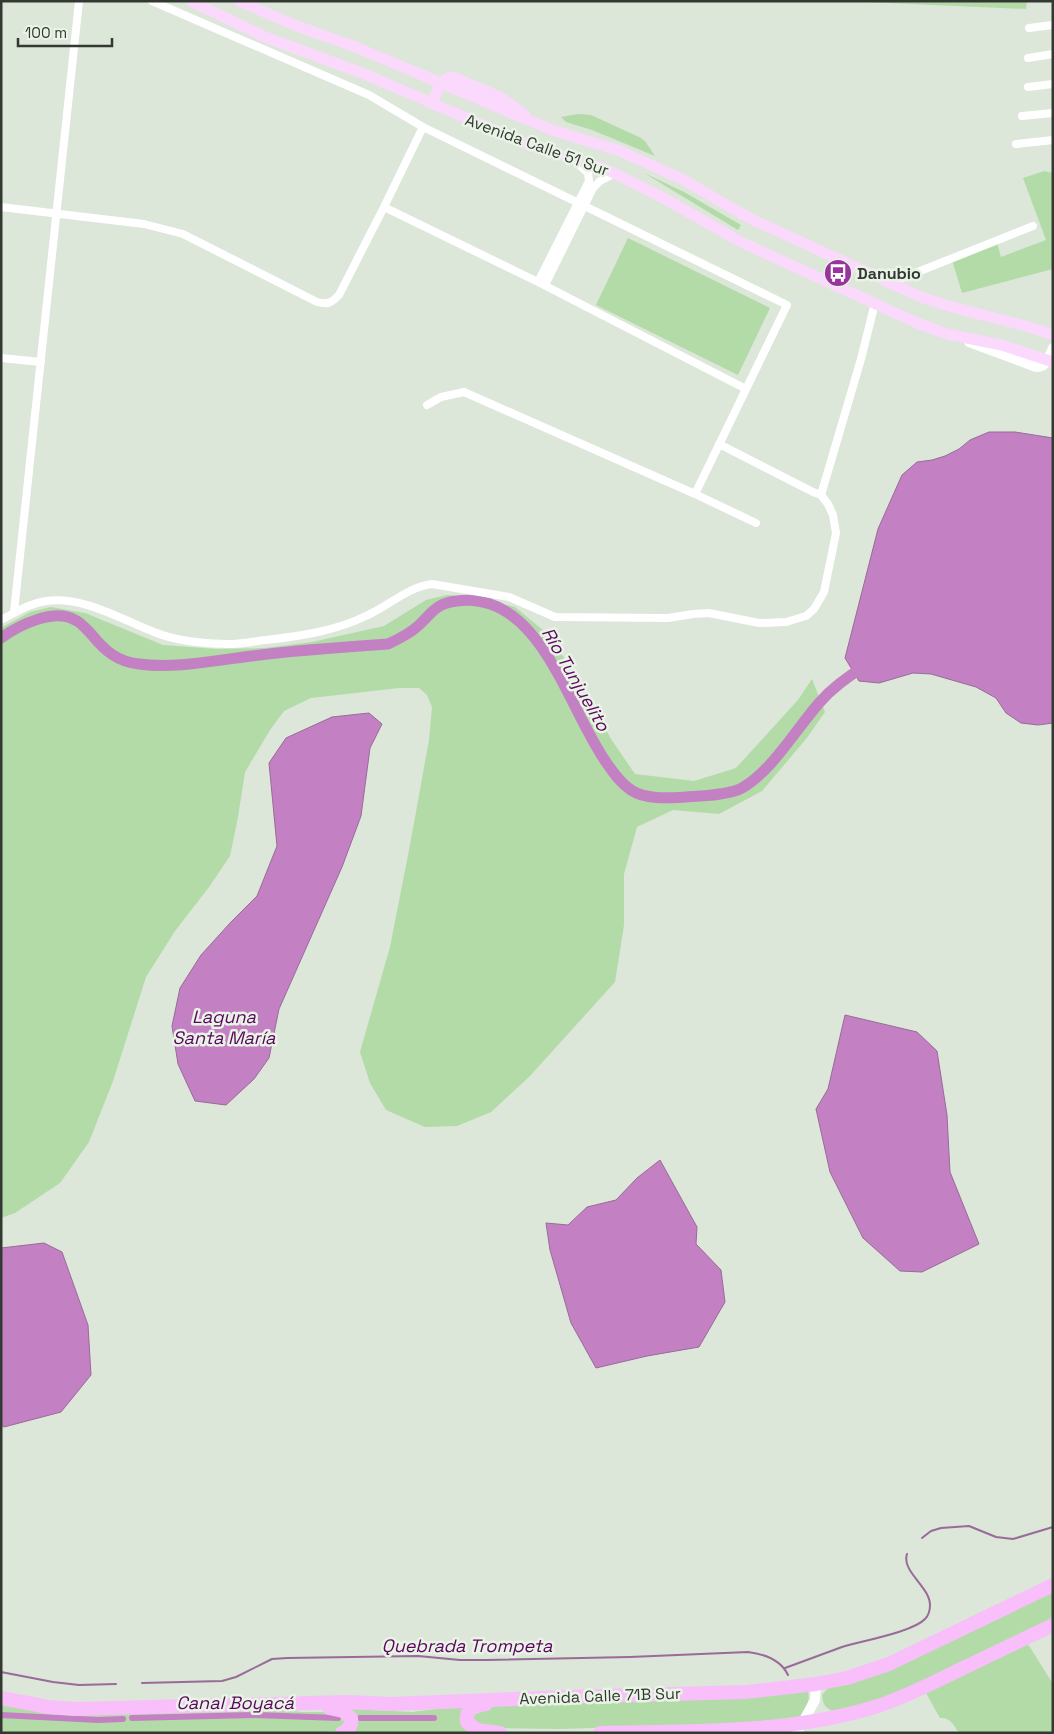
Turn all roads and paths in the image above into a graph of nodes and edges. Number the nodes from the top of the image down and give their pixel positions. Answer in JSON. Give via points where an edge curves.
{"nodes":[{"id":1,"x":79,"y":1,"type":"edge"},
{"id":2,"x":152,"y":1,"type":"edge"},
{"id":3,"x":191,"y":1,"type":"edge"},
{"id":4,"x":239,"y":1,"type":"edge"},
{"id":5,"x":1053,"y":25,"type":"edge"},
{"id":6,"x":1029,"y":28,"type":"dead end"},
{"id":7,"x":1053,"y":54,"type":"edge"},
{"id":8,"x":1028,"y":58,"type":"dead end"},
{"id":9,"x":441,"y":84,"type":"junction"},
{"id":10,"x":1053,"y":84,"type":"edge"},
{"id":11,"x":1028,"y":87,"type":"dead end"},
{"id":12,"x":432,"y":104,"type":"junction"},
{"id":13,"x":1053,"y":113,"type":"edge"},
{"id":14,"x":1022,"y":116,"type":"dead end"},
{"id":15,"x":423,"y":127,"type":"junction"},
{"id":16,"x":1053,"y":140,"type":"edge"},
{"id":17,"x":1016,"y":144,"type":"dead end"},
{"id":18,"x":560,"y":154,"type":"junction"},
{"id":19,"x":615,"y":173,"type":"junction"},
{"id":20,"x":582,"y":204,"type":"junction"},
{"id":21,"x":1,"y":207,"type":"edge"},
{"id":22,"x":384,"y":207,"type":"junction"},
{"id":23,"x":57,"y":214,"type":"junction"},
{"id":24,"x":1033,"y":226,"type":"dead end"},
{"id":25,"x":890,"y":283,"type":"junction"},
{"id":26,"x":542,"y":284,"type":"junction"},
{"id":27,"x":876,"y":303,"type":"junction"},
{"id":28,"x":1053,"y":335,"type":"edge"},
{"id":29,"x":1053,"y":348,"type":"edge"},
{"id":30,"x":1,"y":358,"type":"edge"},
{"id":31,"x":1050,"y":361,"type":"edge"},
{"id":32,"x":41,"y":362,"type":"junction"},
{"id":33,"x":746,"y":389,"type":"junction"},
{"id":34,"x":427,"y":406,"type":"dead end"},
{"id":35,"x":719,"y":444,"type":"junction"},
{"id":36,"x":695,"y":494,"type":"junction"},
{"id":37,"x":821,"y":495,"type":"junction"},
{"id":38,"x":756,"y":524,"type":"dead end"},
{"id":39,"x":14,"y":612,"type":"junction"},
{"id":40,"x":1,"y":620,"type":"edge"},
{"id":41,"x":1053,"y":1585,"type":"edge"},
{"id":42,"x":1053,"y":1625,"type":"edge"},
{"id":43,"x":816,"y":1684,"type":"junction"},
{"id":44,"x":1,"y":1698,"type":"edge"},
{"id":45,"x":526,"y":1698,"type":"junction"},
{"id":46,"x":299,"y":1704,"type":"junction"},
{"id":47,"x":800,"y":1728,"type":"edge"},
{"id":48,"x":342,"y":1733,"type":"edge"},
{"id":49,"x":500,"y":1733,"type":"edge"},
{"id":50,"x":600,"y":1733,"type":"edge"}],
"edges":[{"from":1,"to":23,"type":"street"},
{"from":2,"to":15,"type":"street","via":[[369,95]]},
{"from":3,"to":12,"type":"main road","name":"Avenida Calle 51 Sur","via":[[265,37],[354,70]]},
{"from":4,"to":9,"type":"main road"},
{"from":5,"to":6,"type":"street"},
{"from":7,"to":8,"type":"street"},
{"from":9,"to":12,"type":"main road"},
{"from":9,"to":25,"type":"main road","name":"Avenida Calle 51 Sur","via":[[449,77],[457,79],[506,100],[534,123],[635,157],[682,179],[752,219]]},
{"from":10,"to":11,"type":"street"},
{"from":12,"to":18,"type":"main road","name":"Avenida Calle 51 Sur"},
{"from":13,"to":14,"type":"street"},
{"from":15,"to":20,"type":"street"},
{"from":15,"to":22,"type":"street"},
{"from":16,"to":17,"type":"street"},
{"from":18,"to":19,"type":"main road","name":"Avenida Calle 51 Sur"},
{"from":18,"to":20,"type":"street","via":[[588,173],[589,181]]},
{"from":19,"to":20,"type":"street","via":[[596,184]]},
{"from":19,"to":27,"type":"main road","name":"Avenida Calle 51 Sur","via":[[741,242]]},
{"from":20,"to":26,"type":"street"},
{"from":20,"to":33,"type":"street","via":[[787,305]]},
{"from":21,"to":23,"type":"street"},
{"from":22,"to":23,"type":"street","via":[[339,295],[327,304],[317,302],[183,234],[144,224]]},
{"from":22,"to":26,"type":"street"},
{"from":23,"to":32,"type":"street"},
{"from":24,"to":25,"type":"street"},
{"from":25,"to":28,"type":"main road","name":"Avenida Calle 51 Sur","via":[[949,307]]},
{"from":26,"to":33,"type":"street"},
{"from":27,"to":31,"type":"main road","name":"Avenida Calle 51 Sur","via":[[947,334],[1002,345]]},
{"from":27,"to":37,"type":"street"},
{"from":29,"to":31,"type":"street"},
{"from":30,"to":32,"type":"street"},
{"from":32,"to":39,"type":"street"},
{"from":33,"to":35,"type":"street"},
{"from":34,"to":36,"type":"street","via":[[441,397],[464,392]]},
{"from":35,"to":36,"type":"street"},
{"from":35,"to":37,"type":"street"},
{"from":36,"to":38,"type":"street"},
{"from":37,"to":39,"type":"street","via":[[833,515],[836,533],[824,592],[806,616],[786,622],[759,623],[709,613],[668,618],[555,617],[509,597],[432,584],[420,586],[368,615],[335,628],[308,635],[232,644],[177,639],[97,608],[72,602],[47,601]]},
{"from":39,"to":40,"type":"street"},
{"from":41,"to":43,"type":"highway","name":"Avenida Calle 71B Sur","via":[[889,1664]]},
{"from":42,"to":47,"type":"highway","via":[[907,1695]]},
{"from":43,"to":45,"type":"highway","name":"Avenida Calle 71B Sur","via":[[746,1692]]},
{"from":43,"to":47,"type":"street","via":[[815,1700]]},
{"from":44,"to":46,"type":"highway","name":"Avenida Calle 71B Sur","via":[[56,1708]]},
{"from":45,"to":46,"type":"highway","name":"Avenida Calle 71B Sur"},
{"from":45,"to":49,"type":"highway","via":[[476,1706],[469,1711],[469,1725]]},
{"from":46,"to":48,"type":"highway","via":[[347,1712],[351,1724]]},
{"from":47,"to":50,"type":"highway"}]}
